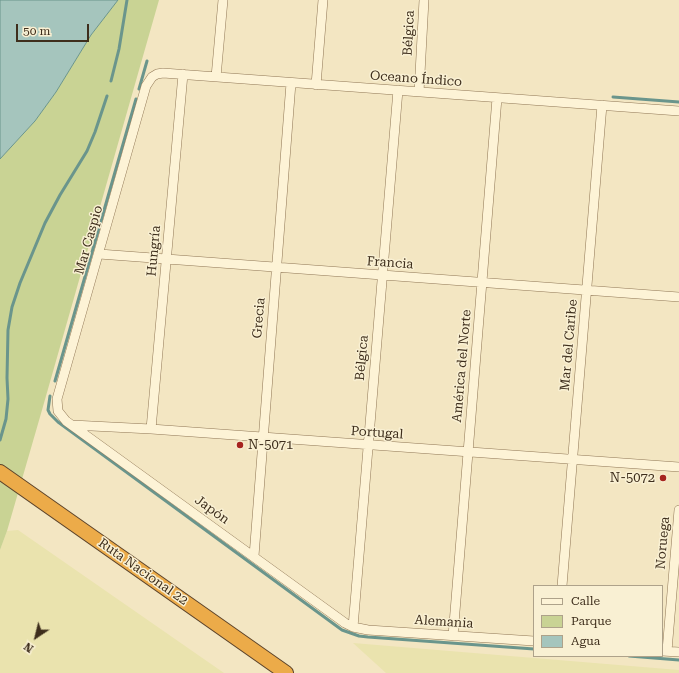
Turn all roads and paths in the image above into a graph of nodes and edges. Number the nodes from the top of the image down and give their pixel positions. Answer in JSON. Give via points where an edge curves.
{"nodes":[{"id":1,"x":223,"y":0,"type":"edge"},
{"id":2,"x":323,"y":0,"type":"edge"},
{"id":3,"x":424,"y":0,"type":"edge"},
{"id":4,"x":183,"y":74,"type":"junction"},
{"id":5,"x":152,"y":77,"type":"joint"},
{"id":6,"x":216,"y":77,"type":"junction"},
{"id":7,"x":291,"y":83,"type":"junction"},
{"id":8,"x":316,"y":85,"type":"junction"},
{"id":9,"x":398,"y":90,"type":"junction"},
{"id":10,"x":419,"y":92,"type":"junction"},
{"id":11,"x":497,"y":98,"type":"junction"},
{"id":12,"x":602,"y":105,"type":"junction"},
{"id":13,"x":679,"y":111,"type":"edge"},
{"id":14,"x":99,"y":254,"type":"junction"},
{"id":15,"x":166,"y":260,"type":"junction"},
{"id":16,"x":277,"y":268,"type":"junction"},
{"id":17,"x":382,"y":275,"type":"junction"},
{"id":18,"x":482,"y":283,"type":"junction"},
{"id":19,"x":587,"y":290,"type":"junction"},
{"id":20,"x":679,"y":297,"type":"edge"},
{"id":21,"x":58,"y":411,"type":"joint"},
{"id":22,"x":72,"y":425,"type":"junction"},
{"id":23,"x":151,"y":429,"type":"junction"},
{"id":24,"x":263,"y":438,"type":"junction"},
{"id":25,"x":368,"y":445,"type":"junction"},
{"id":26,"x":468,"y":452,"type":"junction"},
{"id":27,"x":572,"y":460,"type":"junction"},
{"id":28,"x":679,"y":467,"type":"edge"},
{"id":29,"x":0,"y":472,"type":"edge"},
{"id":30,"x":679,"y":510,"type":"edge"},
{"id":31,"x":254,"y":556,"type":"junction"},
{"id":32,"x":562,"y":585,"type":"edge"},
{"id":33,"x":353,"y":627,"type":"junction"},
{"id":34,"x":453,"y":636,"type":"junction"},
{"id":35,"x":533,"y":642,"type":"edge"},
{"id":36,"x":664,"y":651,"type":"edge"},
{"id":37,"x":679,"y":652,"type":"edge"},
{"id":38,"x":286,"y":673,"type":"edge"}],
"edges":[{"from":1,"to":6,"type":"street"},
{"from":2,"to":8,"type":"street"},
{"from":3,"to":10,"type":"street","name":"Bélgica"},
{"from":4,"to":5,"type":"street","name":"Oceano Índico","via":[[163,73]]},
{"from":4,"to":6,"type":"street","name":"Oceano Índico"},
{"from":4,"to":15,"type":"street","name":"Hungría"},
{"from":5,"to":14,"type":"street","name":"Mar Caspio","via":[[146,86]]},
{"from":6,"to":7,"type":"street","name":"Oceano Índico"},
{"from":7,"to":8,"type":"street","name":"Oceano Índico"},
{"from":7,"to":16,"type":"street","name":"Grecia"},
{"from":8,"to":9,"type":"street","name":"Oceano Índico"},
{"from":9,"to":10,"type":"street","name":"Oceano Índico"},
{"from":9,"to":17,"type":"street","name":"Bélgica"},
{"from":10,"to":11,"type":"street","name":"Oceano Índico"},
{"from":11,"to":12,"type":"street","name":"Oceano Índico"},
{"from":11,"to":18,"type":"street","name":"América del Norte"},
{"from":12,"to":13,"type":"street","name":"Oceano Índico"},
{"from":12,"to":19,"type":"street","name":"Mar del Caribe"},
{"from":14,"to":15,"type":"street","name":"Francia"},
{"from":14,"to":21,"type":"street","name":"Mar Caspio","via":[[57,399]]},
{"from":15,"to":16,"type":"street","name":"Francia"},
{"from":15,"to":23,"type":"street","name":"Hungría"},
{"from":16,"to":17,"type":"street","name":"Francia"},
{"from":16,"to":24,"type":"street","name":"Grecia"},
{"from":17,"to":18,"type":"street","name":"Francia"},
{"from":17,"to":25,"type":"street","name":"Bélgica"},
{"from":18,"to":19,"type":"street","name":"Francia"},
{"from":18,"to":26,"type":"street","name":"América del Norte"},
{"from":19,"to":20,"type":"street","name":"Francia"},
{"from":19,"to":27,"type":"street","name":"Mar del Caribe"},
{"from":21,"to":22,"type":"street","name":"Japón"},
{"from":22,"to":23,"type":"street","name":"Portugal"},
{"from":22,"to":31,"type":"street","name":"Japón"},
{"from":23,"to":24,"type":"street","name":"Portugal"},
{"from":24,"to":25,"type":"street","name":"Portugal"},
{"from":24,"to":31,"type":"street","name":"Grecia"},
{"from":25,"to":26,"type":"street","name":"Portugal"},
{"from":25,"to":33,"type":"street","name":"Bélgica"},
{"from":26,"to":27,"type":"street","name":"Portugal"},
{"from":26,"to":34,"type":"street","name":"América del Norte"},
{"from":27,"to":28,"type":"street","name":"Portugal"},
{"from":27,"to":32,"type":"street","name":"Mar del Caribe"},
{"from":29,"to":38,"type":"highway","name":"Ruta Nacional 22"},
{"from":30,"to":36,"type":"street","name":"Noruega"},
{"from":31,"to":33,"type":"street","name":"Japón"},
{"from":33,"to":34,"type":"street","name":"Alemania"},
{"from":34,"to":35,"type":"street","name":"Alemania"},
{"from":36,"to":37,"type":"street"}]}
